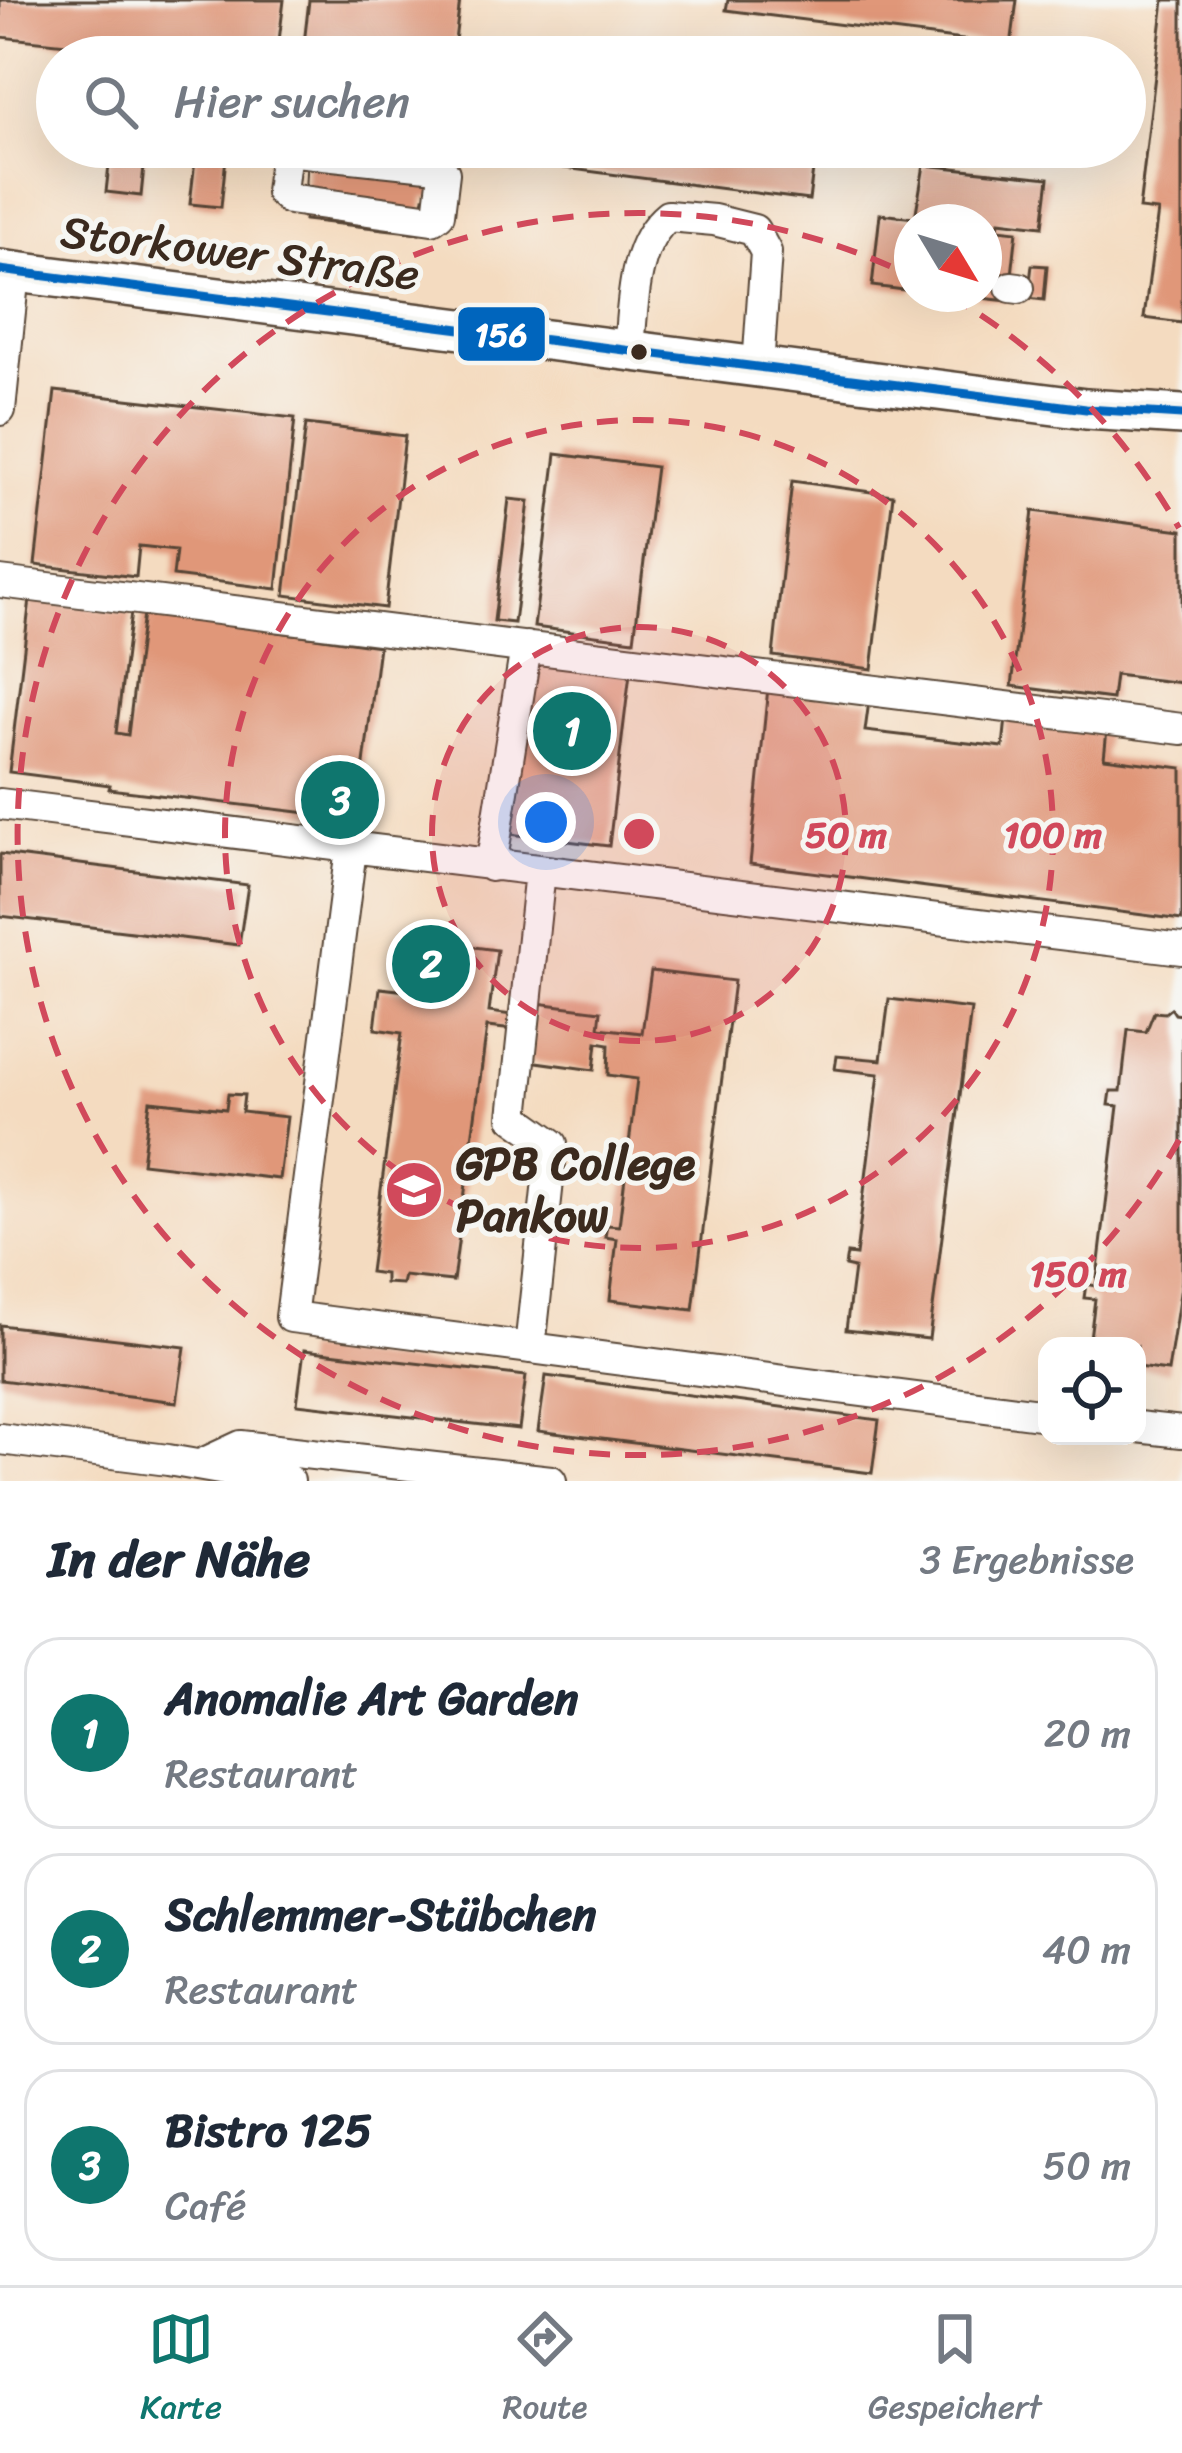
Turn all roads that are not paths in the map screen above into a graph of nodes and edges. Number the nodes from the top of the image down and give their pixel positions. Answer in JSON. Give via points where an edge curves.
{"nodes":[{"id":1,"x":277,"y":168,"type":"edge"},
{"id":2,"x":439,"y":168,"type":"edge"},
{"id":3,"x":7,"y":271,"type":"edge"},
{"id":4,"x":629,"y":350,"type":"junction"},
{"id":5,"x":758,"y":367,"type":"junction"},
{"id":6,"x":0,"y":410,"type":"edge"},
{"id":7,"x":1182,"y":415,"type":"edge"},
{"id":8,"x":0,"y":582,"type":"edge"},
{"id":9,"x":526,"y":647,"type":"junction"},
{"id":10,"x":1182,"y":729,"type":"edge"},
{"id":11,"x":0,"y":804,"type":"edge"},
{"id":12,"x":351,"y":849,"type":"junction"},
{"id":13,"x":491,"y":866,"type":"junction"},
{"id":14,"x":540,"y":872,"type":"junction"},
{"id":15,"x":1182,"y":949,"type":"edge"},
{"id":16,"x":530,"y":1348,"type":"junction"},
{"id":17,"x":1038,"y":1414,"type":"edge"},
{"id":18,"x":1146,"y":1427,"type":"edge"},
{"id":19,"x":1182,"y":1432,"type":"edge"},
{"id":20,"x":0,"y":1439,"type":"edge"},
{"id":21,"x":200,"y":1465,"type":"junction"},
{"id":22,"x":166,"y":1471,"type":"edge"},
{"id":23,"x":289,"y":1481,"type":"edge"},
{"id":24,"x":551,"y":1481,"type":"edge"}],
"edges":[{"from":1,"to":2,"type":"street","via":[[289,199],[432,220],[439,214]]},
{"from":3,"to":4,"type":"main road","name":"Storkower Straße"},
{"from":3,"to":6,"type":"street"},
{"from":4,"to":5,"type":"main road","name":"Storkower Straße"},
{"from":4,"to":5,"type":"street","via":[[649,231],[668,216],[714,220],[754,230],[766,252]]},
{"from":5,"to":7,"type":"main road","name":"Storkower Straße"},
{"from":8,"to":9,"type":"street"},
{"from":9,"to":10,"type":"street"},
{"from":9,"to":13,"type":"street"},
{"from":11,"to":12,"type":"street"},
{"from":12,"to":13,"type":"street"},
{"from":12,"to":16,"type":"street","via":[[290,1317]]},
{"from":13,"to":14,"type":"street"},
{"from":14,"to":15,"type":"street"},
{"from":14,"to":16,"type":"street","via":[[514,1117],[552,1144]]},
{"from":16,"to":17,"type":"street"},
{"from":18,"to":19,"type":"street"},
{"from":20,"to":22,"type":"street"},
{"from":21,"to":22,"type":"street"},
{"from":21,"to":23,"type":"street"},
{"from":21,"to":24,"type":"street","via":[[241,1446]]}]}
